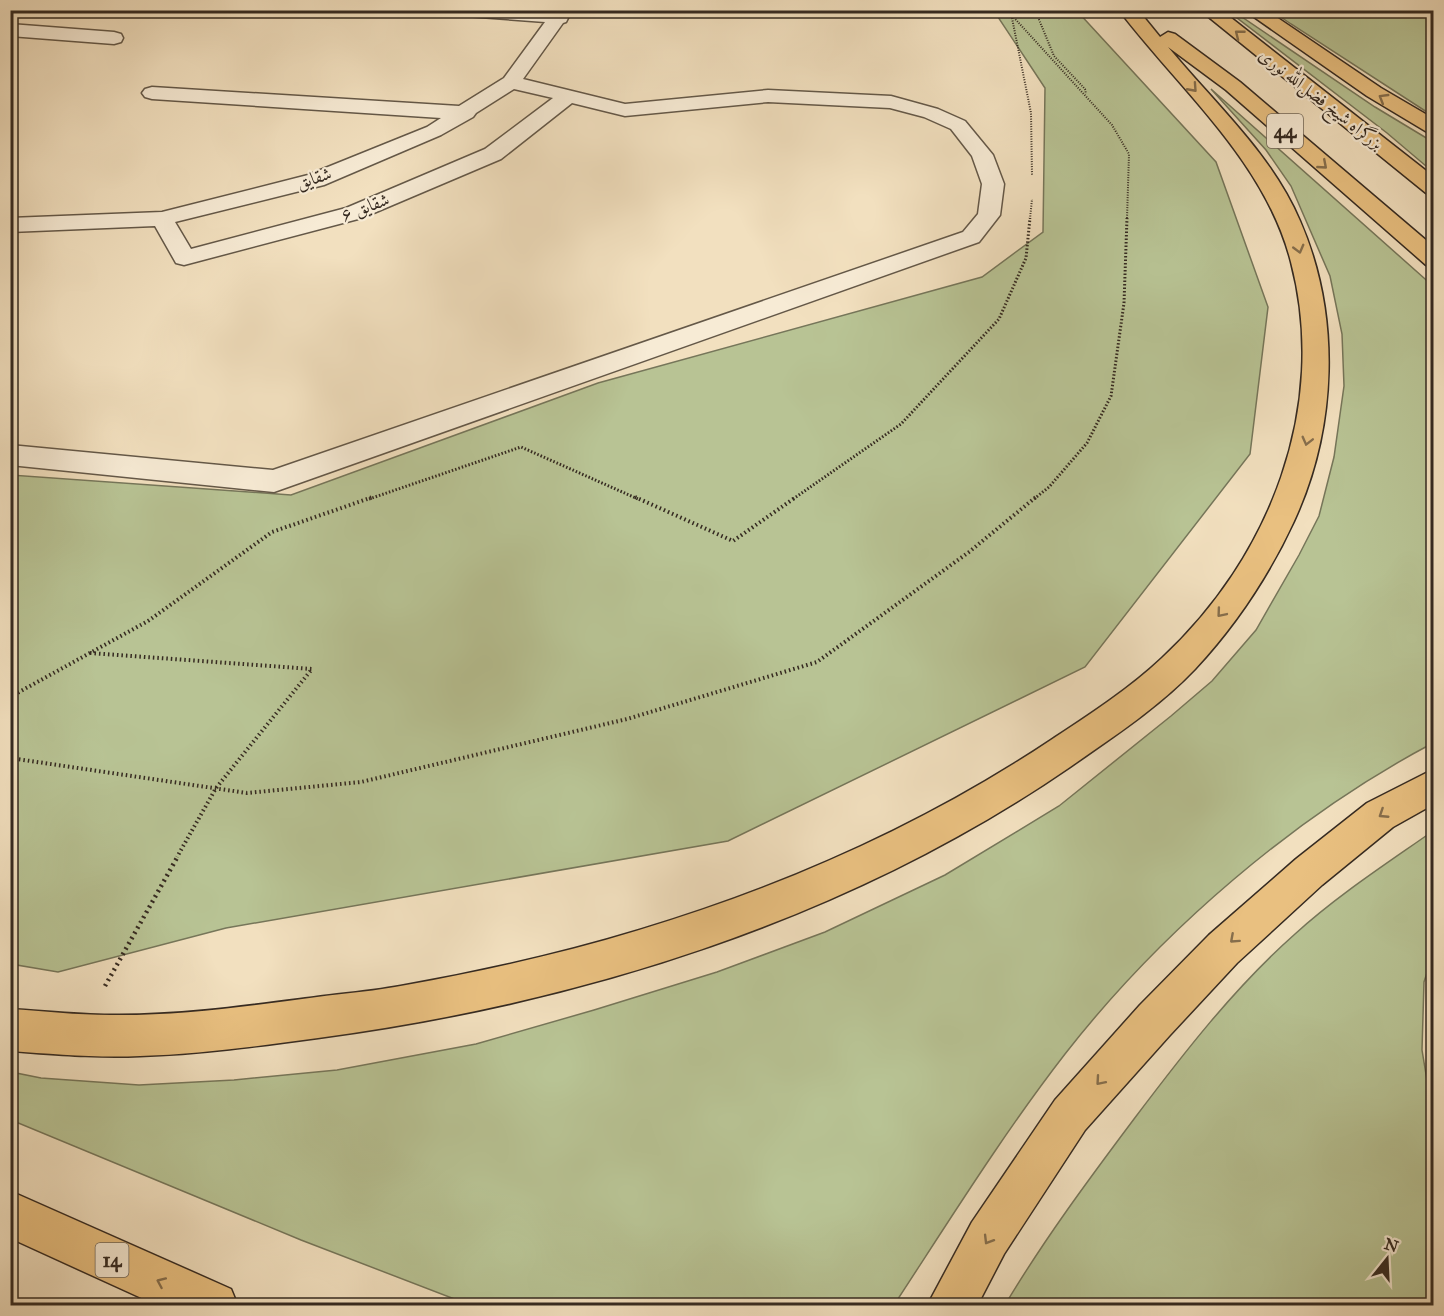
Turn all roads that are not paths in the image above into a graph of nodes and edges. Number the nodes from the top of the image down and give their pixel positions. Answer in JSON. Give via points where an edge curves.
{"nodes":[{"id":1,"x":452,"y":10,"type":"edge"},
{"id":2,"x":1129,"y":10,"type":"edge"},
{"id":3,"x":1209,"y":10,"type":"edge"},
{"id":4,"x":1253,"y":10,"type":"edge"},
{"id":5,"x":488,"y":12,"type":"edge"},
{"id":6,"x":561,"y":14,"type":"edge"},
{"id":7,"x":10,"y":30,"type":"edge"},
{"id":8,"x":114,"y":38,"type":"dead end"},
{"id":9,"x":511,"y":82,"type":"junction"},
{"id":10,"x":152,"y":93,"type":"dead end"},
{"id":11,"x":569,"y":96,"type":"junction"},
{"id":12,"x":466,"y":112,"type":"junction"},
{"id":13,"x":1434,"y":128,"type":"edge"},
{"id":14,"x":1434,"y":188,"type":"edge"},
{"id":15,"x":162,"y":219,"type":"junction"},
{"id":16,"x":10,"y":225,"type":"edge"},
{"id":17,"x":1434,"y":260,"type":"edge"},
{"id":18,"x":10,"y":455,"type":"edge"},
{"id":19,"x":1434,"y":785,"type":"edge"},
{"id":20,"x":10,"y":1030,"type":"edge"},
{"id":21,"x":10,"y":1214,"type":"edge"},
{"id":22,"x":214,"y":1305,"type":"edge"},
{"id":23,"x":951,"y":1305,"type":"edge"}],
"edges":[{"from":1,"to":5,"type":"street"},
{"from":2,"to":17,"type":"highway","number":"44","one_way":true,"via":[[1233,86]]},
{"from":2,"to":20,"type":"highway","one_way":true,"via":[[1247,149],[1271,184],[1295,233],[1314,302],[1318,368],[1311,424],[1296,484],[1265,549],[1233,599],[1181,661],[1040,769],[984,805],[873,863],[759,909],[603,960],[418,1004],[257,1026],[120,1036]]},
{"from":14,"to":3,"type":"highway","name":"بزرگراه شیخ فضل‌الله نوری","number":"44","one_way":true},
{"from":13,"to":4,"type":"highway","one_way":true},
{"from":5,"to":6,"type":"street"},
{"from":6,"to":9,"type":"street","name":"شقایق"},
{"from":7,"to":8,"type":"street"},
{"from":9,"to":11,"type":"street"},
{"from":9,"to":12,"type":"street","name":"شقایق"},
{"from":10,"to":12,"type":"street"},
{"from":11,"to":15,"type":"street","name":"شقایق ۶","via":[[493,154],[354,213],[184,258]]},
{"from":11,"to":18,"type":"street","via":[[625,110],[768,96],[891,102],[932,113],[958,125],[982,155],[993,184],[989,216],[971,237],[274,481]]},
{"from":12,"to":15,"type":"street","name":"شقایق","via":[[434,131],[316,180]]},
{"from":15,"to":16,"type":"street","name":"شقایق"},
{"from":19,"to":23,"type":"highway","one_way":true,"via":[[1380,815],[1309,872],[1223,949],[1155,1020],[1070,1115],[988,1238]]},
{"from":22,"to":21,"type":"highway","number":"14","one_way":true}]}
